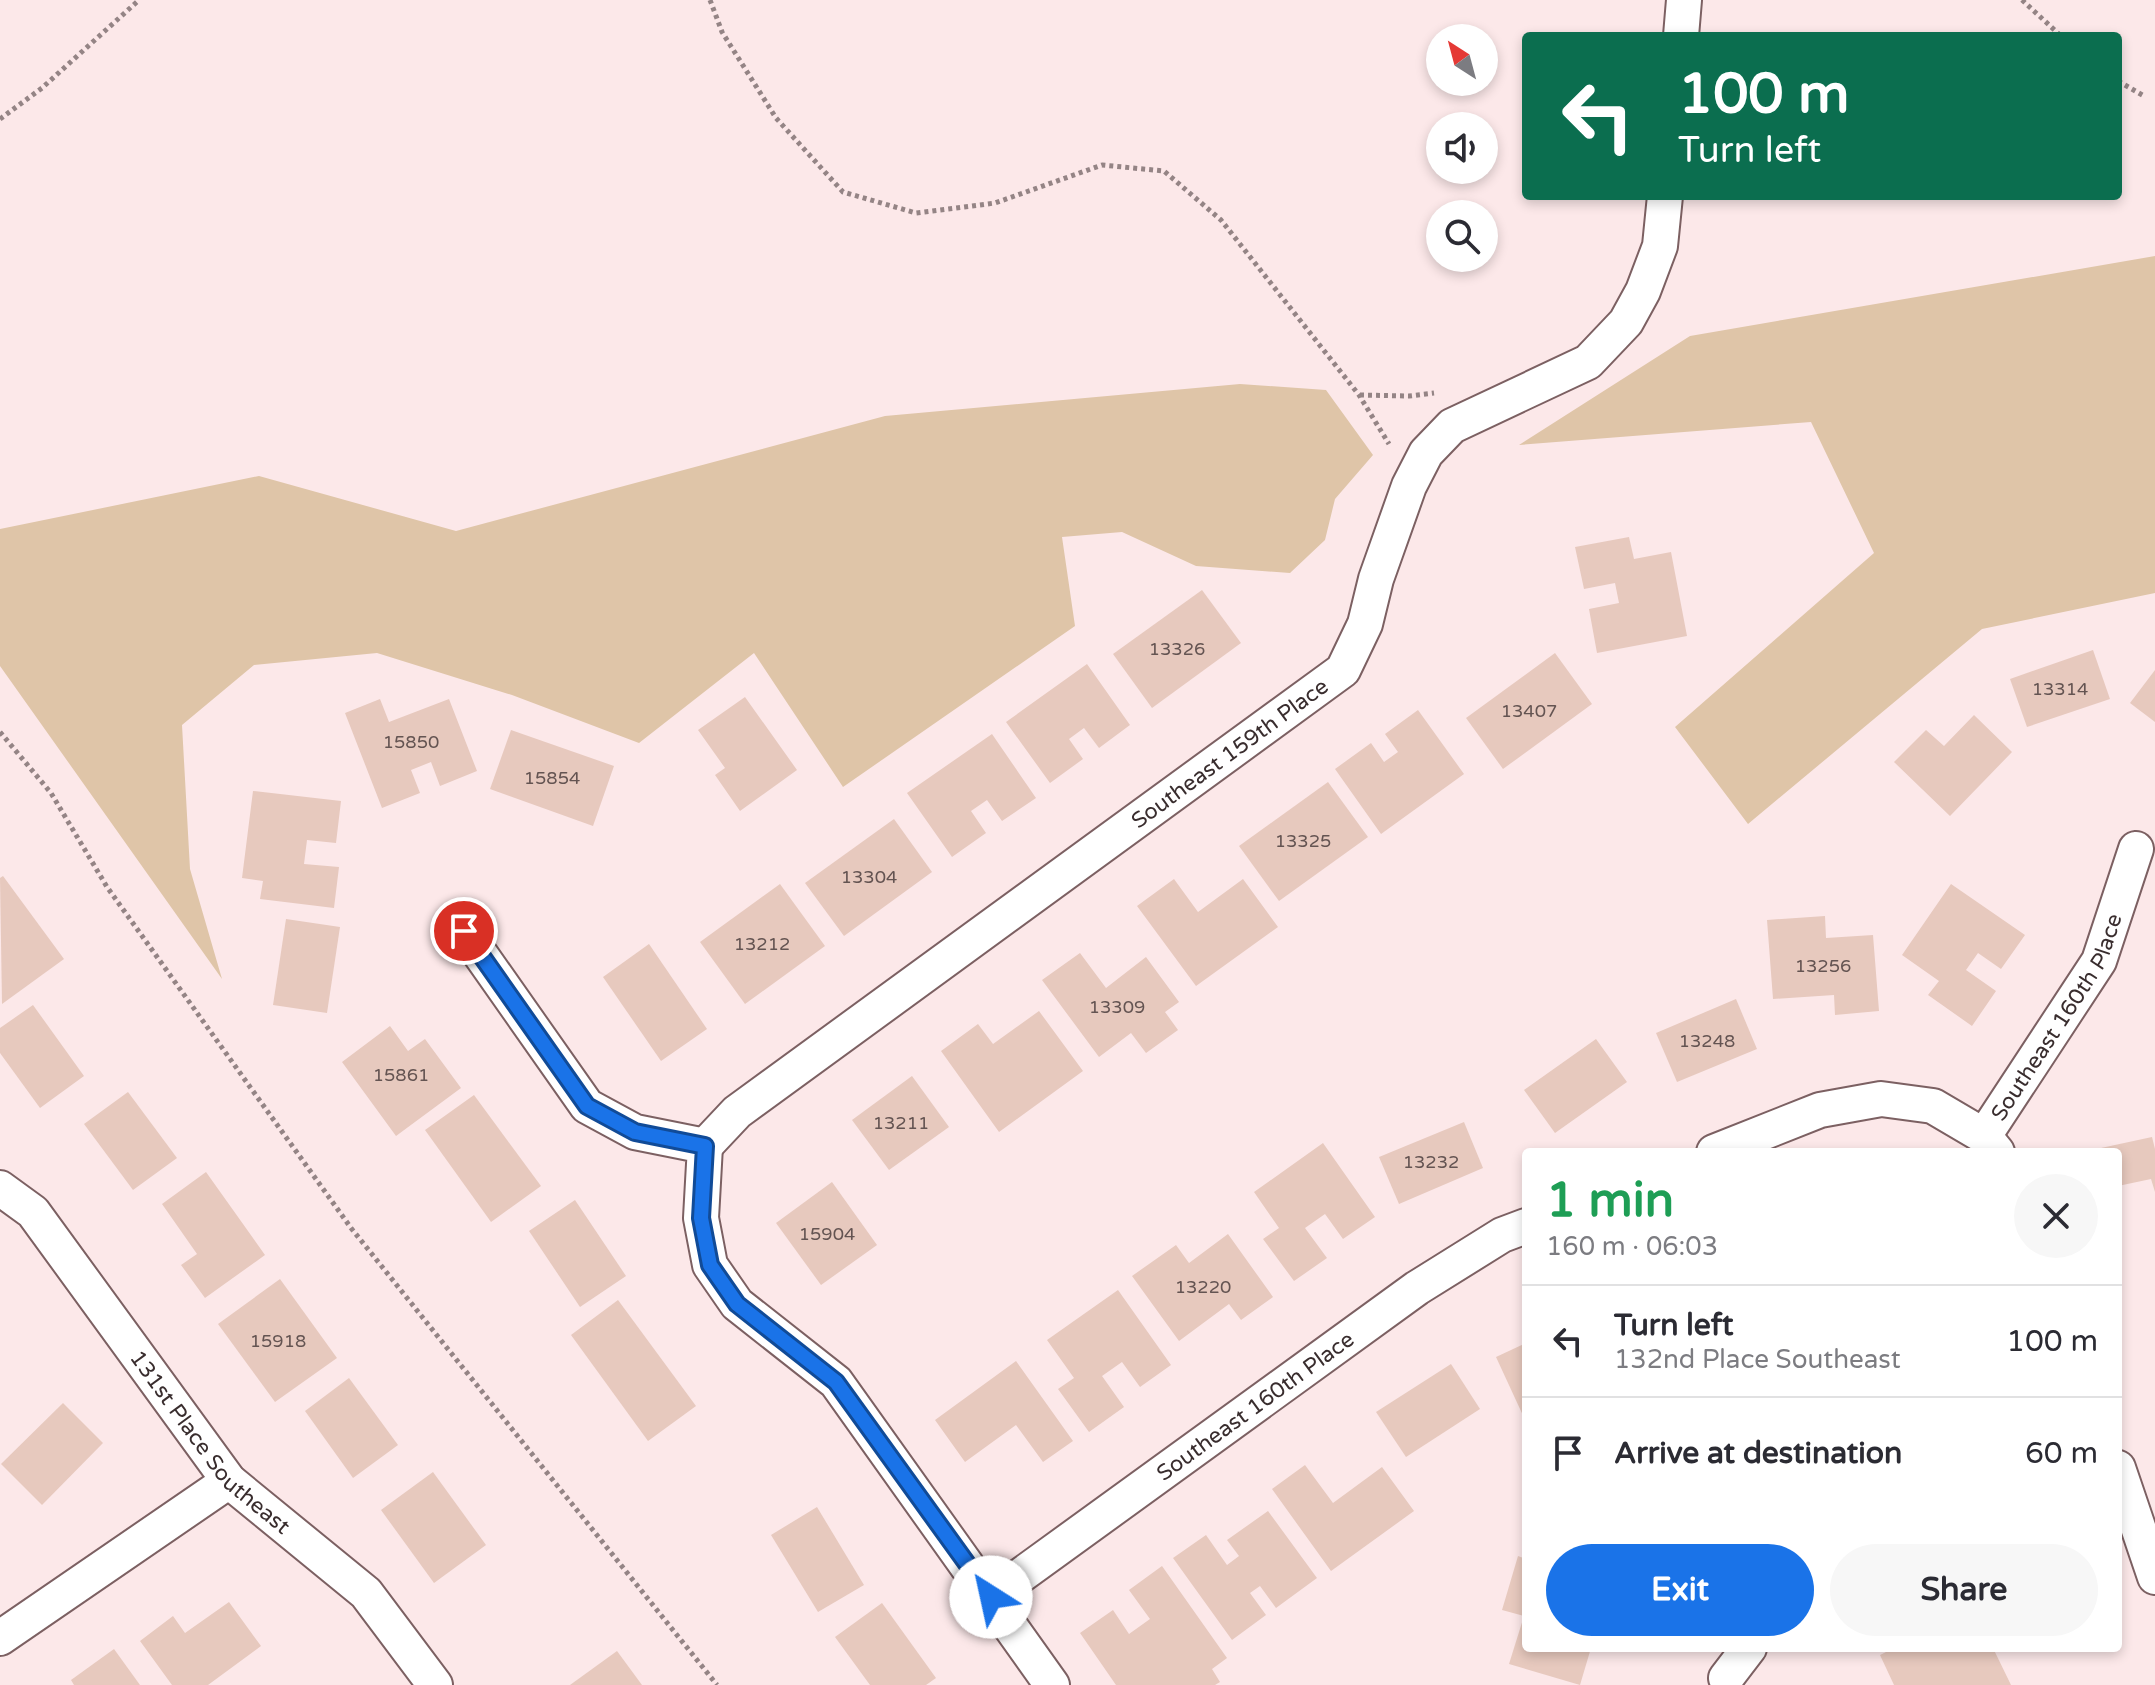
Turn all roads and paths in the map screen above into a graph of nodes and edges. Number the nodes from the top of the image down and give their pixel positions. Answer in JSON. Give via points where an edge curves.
{"nodes":[{"id":1,"x":139,"y":0,"type":"edge"},
{"id":2,"x":710,"y":0,"type":"edge"},
{"id":3,"x":1684,"y":0,"type":"edge"},
{"id":4,"x":2022,"y":0,"type":"edge"},
{"id":5,"x":1681,"y":32,"type":"edge"},
{"id":6,"x":2057,"y":32,"type":"edge"},
{"id":7,"x":2122,"y":83,"type":"edge"},
{"id":8,"x":2144,"y":96,"type":"dead end"},
{"id":9,"x":0,"y":119,"type":"edge"},
{"id":10,"x":1665,"y":200,"type":"edge"},
{"id":11,"x":1409,"y":486,"type":"junction"},
{"id":12,"x":0,"y":732,"type":"edge"},
{"id":13,"x":2136,"y":849,"type":"dead end"},
{"id":14,"x":464,"y":931,"type":"dead end"},
{"id":15,"x":1990,"y":1144,"type":"edge"},
{"id":16,"x":705,"y":1146,"type":"junction"},
{"id":17,"x":1724,"y":1148,"type":"edge"},
{"id":18,"x":0,"y":1188,"type":"edge"},
{"id":19,"x":1522,"y":1228,"type":"edge"},
{"id":20,"x":229,"y":1481,"type":"junction"},
{"id":21,"x":2122,"y":1481,"type":"edge"},
{"id":22,"x":2155,"y":1577,"type":"edge"},
{"id":23,"x":991,"y":1597,"type":"junction"},
{"id":24,"x":0,"y":1638,"type":"edge"},
{"id":25,"x":1746,"y":1652,"type":"edge"},
{"id":26,"x":1726,"y":1678,"type":"dead end"},
{"id":27,"x":435,"y":1685,"type":"edge"},
{"id":28,"x":717,"y":1685,"type":"edge"},
{"id":29,"x":1052,"y":1685,"type":"edge"}],
"edges":[{"from":1,"to":9,"type":"path"},
{"from":2,"to":11,"type":"path","via":[[722,32],[776,118],[843,192],[916,213],[995,203],[1102,165],[1164,171],[1221,220],[1359,395]]},
{"from":3,"to":5,"type":"street"},
{"from":4,"to":6,"type":"path"},
{"from":7,"to":8,"type":"path"},
{"from":10,"to":11,"type":"street","name":"Southeast 159th Place","via":[[1660,246],[1626,322],[1588,362],[1452,426],[1426,453]]},
{"from":11,"to":16,"type":"street","name":"Southeast 159th Place","via":[[1365,624],[1343,670],[737,1112]]},
{"from":12,"to":28,"type":"path","via":[[51,793],[107,887],[351,1228]]},
{"from":13,"to":15,"type":"street","name":"Southeast 160th Place","via":[[2099,961]]},
{"from":14,"to":16,"type":"street","via":[[587,1106],[635,1132]]},
{"from":15,"to":17,"type":"street","name":"Southeast 160th Place","via":[[1933,1106],[1881,1099],[1820,1110]]},
{"from":16,"to":23,"type":"street","via":[[701,1218],[710,1265],[737,1304],[836,1382]]},
{"from":18,"to":20,"type":"street","name":"131st Place Southeast","via":[[33,1212]]},
{"from":19,"to":23,"type":"street","name":"Southeast 160th Place","via":[[1417,1288]]},
{"from":20,"to":24,"type":"street"},
{"from":20,"to":27,"type":"street","name":"131st Place Southeast","via":[[366,1593]]},
{"from":21,"to":22,"type":"street"},
{"from":23,"to":29,"type":"street"},
{"from":25,"to":26,"type":"street"}]}
